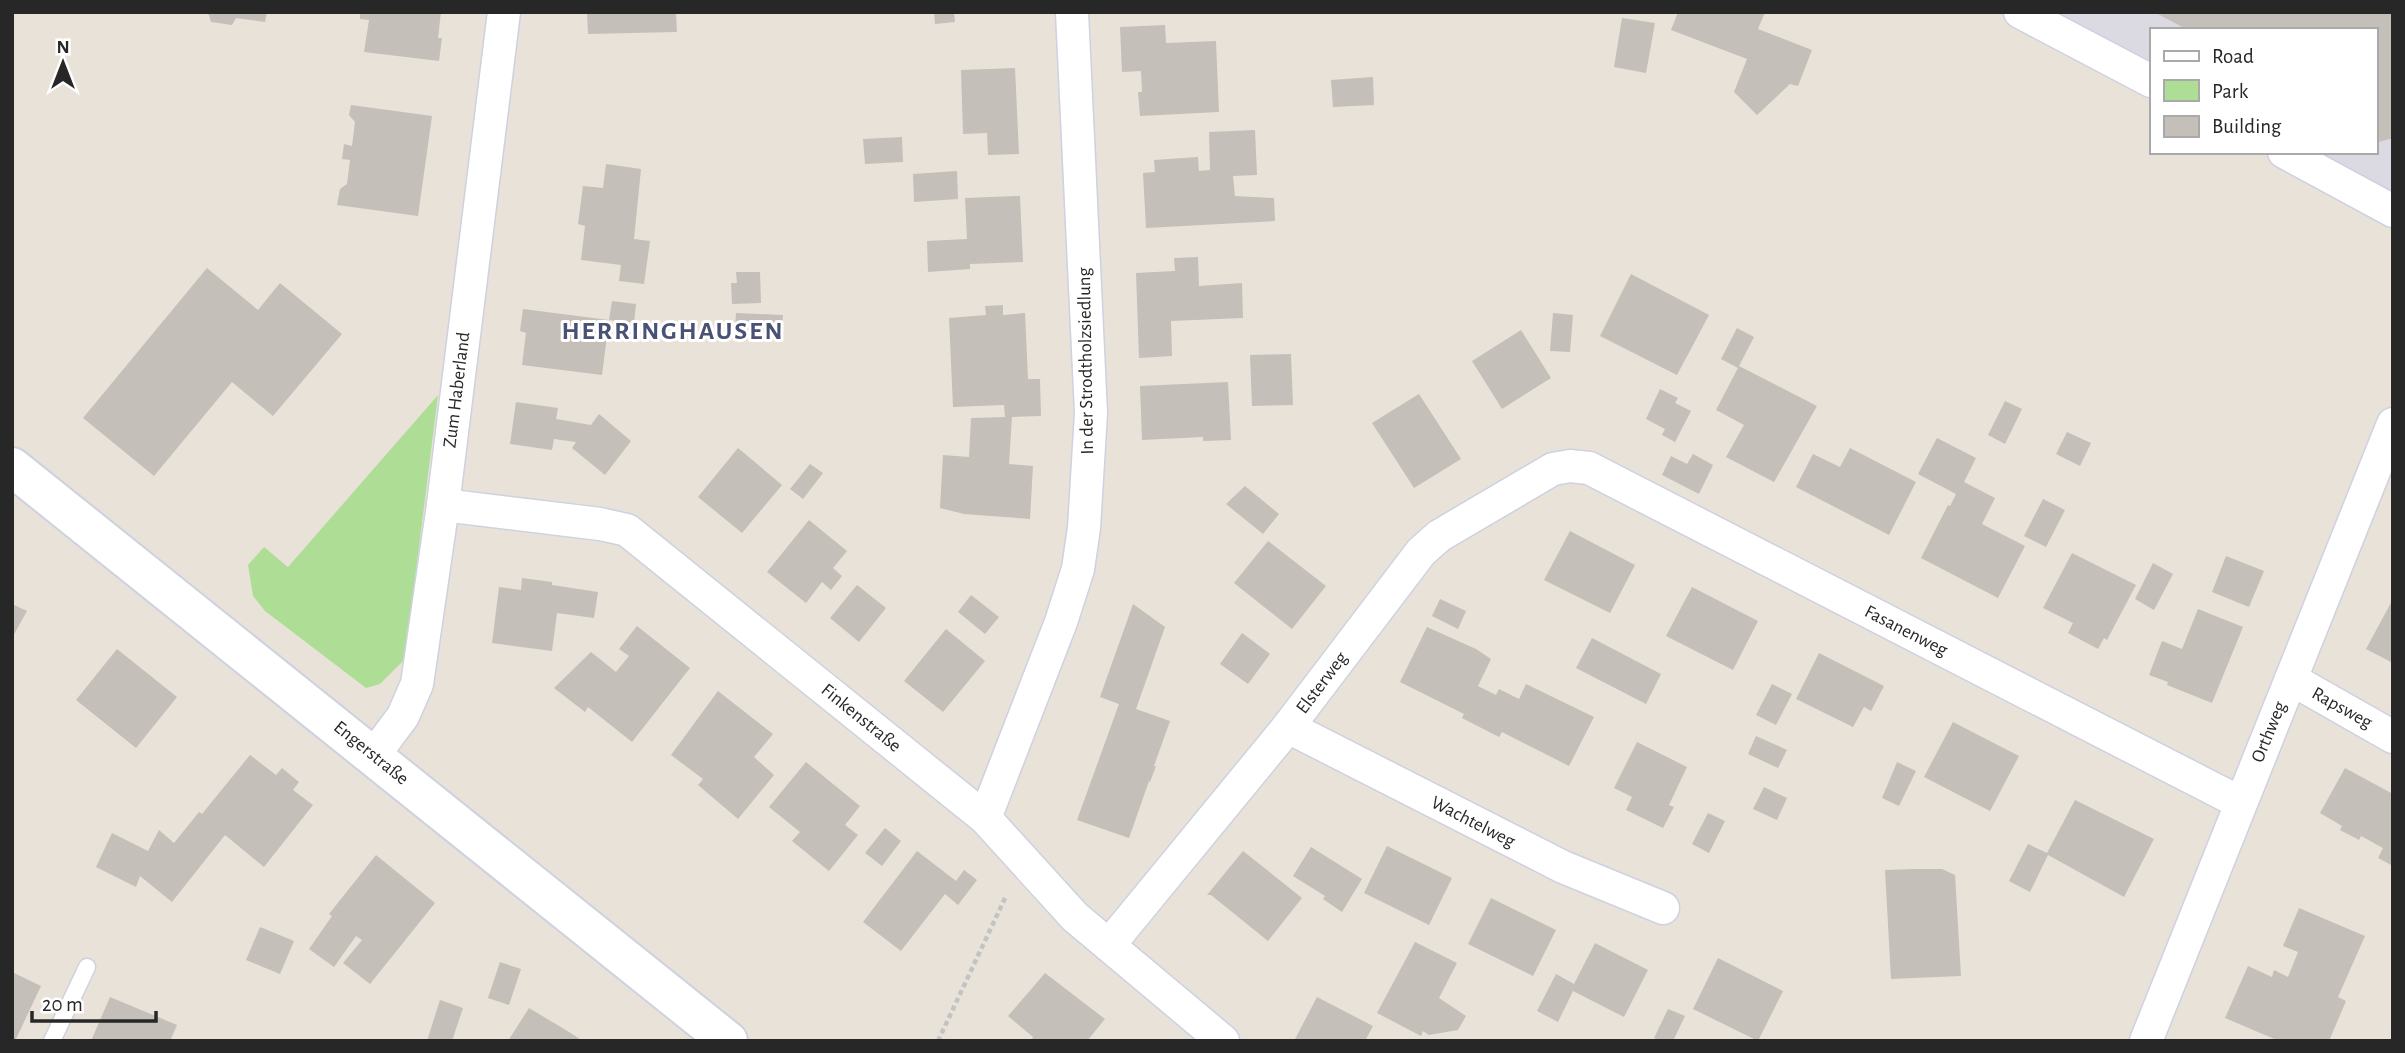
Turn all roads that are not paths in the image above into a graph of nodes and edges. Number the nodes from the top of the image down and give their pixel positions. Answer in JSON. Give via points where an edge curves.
{"nodes":[{"id":1,"x":504,"y":12,"type":"edge"},
{"id":2,"x":1072,"y":12,"type":"edge"},
{"id":3,"x":2020,"y":12,"type":"edge"},
{"id":4,"x":2150,"y":80,"type":"edge"},
{"id":5,"x":2288,"y":154,"type":"edge"},
{"id":6,"x":2393,"y":211,"type":"edge"},
{"id":7,"x":2393,"y":424,"type":"edge"},
{"id":8,"x":1570,"y":466,"type":"joint"},
{"id":9,"x":12,"y":467,"type":"edge"},
{"id":10,"x":443,"y":505,"type":"junction"},
{"id":11,"x":2291,"y":679,"type":"junction"},
{"id":12,"x":1288,"y":727,"type":"junction"},
{"id":13,"x":2393,"y":737,"type":"edge"},
{"id":14,"x":374,"y":755,"type":"junction"},
{"id":15,"x":2241,"y":803,"type":"junction"},
{"id":16,"x":985,"y":818,"type":"junction"},
{"id":17,"x":1663,"y":908,"type":"dead end"},
{"id":18,"x":1109,"y":944,"type":"junction"},
{"id":19,"x":87,"y":967,"type":"dead end"},
{"id":20,"x":52,"y":1041,"type":"edge"},
{"id":21,"x":728,"y":1041,"type":"edge"},
{"id":22,"x":1223,"y":1041,"type":"edge"},
{"id":23,"x":2146,"y":1041,"type":"edge"}],
"edges":[{"from":1,"to":10,"type":"street","name":"Zum Haberland"},
{"from":2,"to":16,"type":"street","name":"In der Strodtholzsiedlung","via":[[1091,413],[1084,528],[1061,622]]},
{"from":3,"to":4,"type":"street"},
{"from":5,"to":6,"type":"street"},
{"from":7,"to":11,"type":"street","name":"Orthweg"},
{"from":8,"to":12,"type":"street","name":"Elsterweg","via":[[1553,469],[1439,536]]},
{"from":8,"to":15,"type":"street","name":"Fasanenweg","via":[[1589,468]]},
{"from":9,"to":14,"type":"main road","name":"Engerstraße"},
{"from":10,"to":14,"type":"street","name":"Zum Haberland","via":[[418,684],[403,716]]},
{"from":10,"to":16,"type":"street","name":"Finkenstraße","via":[[626,530]]},
{"from":11,"to":13,"type":"street","name":"Rapsweg"},
{"from":11,"to":15,"type":"street","name":"Orthweg"},
{"from":12,"to":17,"type":"street","name":"Wachtelweg","via":[[1563,867]]},
{"from":12,"to":18,"type":"street","name":"Elsterweg"},
{"from":14,"to":21,"type":"main road","name":"Engerstraße"},
{"from":15,"to":23,"type":"street","name":"Orthweg"},
{"from":16,"to":18,"type":"street","name":"Finkenstraße","via":[[1074,917]]},
{"from":18,"to":22,"type":"street","name":"Finkenstraße"},
{"from":19,"to":20,"type":"lane"}]}
